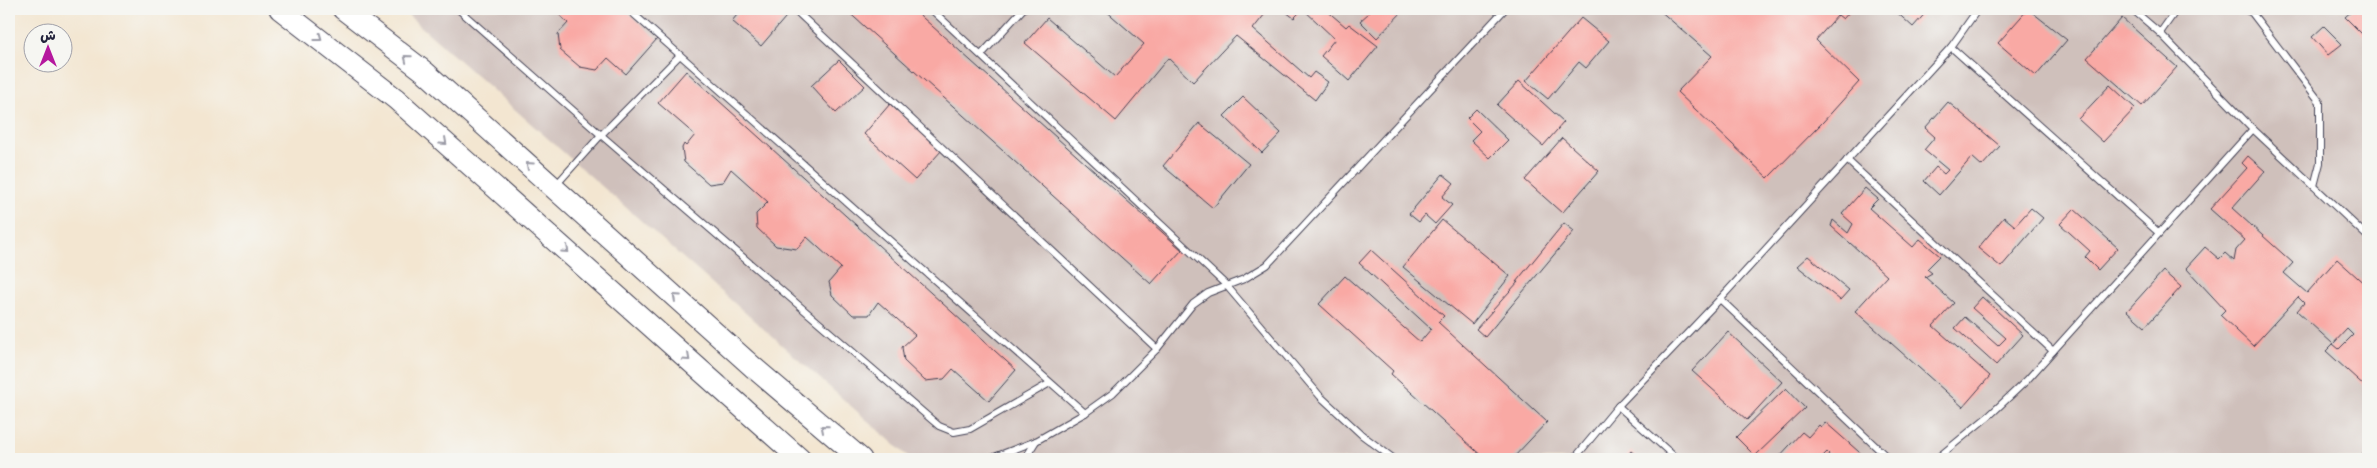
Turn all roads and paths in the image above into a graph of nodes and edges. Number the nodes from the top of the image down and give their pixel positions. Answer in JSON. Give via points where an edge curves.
{"nodes":[{"id":1,"x":280,"y":9,"type":"edge"},
{"id":2,"x":343,"y":9,"type":"edge"},
{"id":3,"x":458,"y":9,"type":"edge"},
{"id":4,"x":628,"y":9,"type":"edge"},
{"id":5,"x":796,"y":9,"type":"edge"},
{"id":6,"x":931,"y":9,"type":"edge"},
{"id":7,"x":1023,"y":9,"type":"edge"},
{"id":8,"x":1505,"y":9,"type":"edge"},
{"id":9,"x":1978,"y":9,"type":"edge"},
{"id":10,"x":2132,"y":9,"type":"edge"},
{"id":11,"x":2177,"y":9,"type":"edge"},
{"id":12,"x":2244,"y":9,"type":"edge"},
{"id":13,"x":2160,"y":33,"type":"junction"},
{"id":14,"x":1950,"y":48,"type":"junction"},
{"id":15,"x":982,"y":54,"type":"junction"},
{"id":16,"x":679,"y":56,"type":"junction"},
{"id":17,"x":2253,"y":129,"type":"junction"},
{"id":18,"x":601,"y":135,"type":"junction"},
{"id":19,"x":1847,"y":160,"type":"junction"},
{"id":20,"x":2314,"y":186,"type":"junction"},
{"id":21,"x":554,"y":187,"type":"junction"},
{"id":22,"x":2159,"y":233,"type":"junction"},
{"id":23,"x":2368,"y":237,"type":"edge"},
{"id":24,"x":1226,"y":285,"type":"junction"},
{"id":25,"x":1720,"y":299,"type":"junction"},
{"id":26,"x":1157,"y":349,"type":"junction"},
{"id":27,"x":2053,"y":351,"type":"junction"},
{"id":28,"x":1050,"y":383,"type":"junction"},
{"id":29,"x":1618,"y":406,"type":"junction"},
{"id":30,"x":1085,"y":414,"type":"junction"},
{"id":31,"x":1036,"y":441,"type":"junction"},
{"id":32,"x":2368,"y":451,"type":"edge"},
{"id":33,"x":800,"y":459,"type":"edge"},
{"id":34,"x":861,"y":459,"type":"edge"},
{"id":35,"x":988,"y":459,"type":"edge"},
{"id":36,"x":1025,"y":459,"type":"edge"},
{"id":37,"x":1394,"y":459,"type":"edge"},
{"id":38,"x":1574,"y":459,"type":"edge"},
{"id":39,"x":1677,"y":459,"type":"edge"},
{"id":40,"x":1889,"y":459,"type":"edge"},
{"id":41,"x":1936,"y":459,"type":"edge"},
{"id":42,"x":2364,"y":459,"type":"edge"}],
"edges":[{"from":1,"to":33,"type":"main road","one_way":true,"via":[[396,99]]},
{"from":21,"to":2,"type":"main road","one_way":true,"via":[[425,72]]},
{"from":3,"to":18,"type":"lane"},
{"from":4,"to":16,"type":"lane"},
{"from":5,"to":26,"type":"lane"},
{"from":6,"to":15,"type":"lane"},
{"from":7,"to":15,"type":"lane"},
{"from":8,"to":24,"type":"lane","via":[[1267,265]]},
{"from":9,"to":14,"type":"lane"},
{"from":10,"to":13,"type":"lane"},
{"from":11,"to":13,"type":"lane"},
{"from":12,"to":20,"type":"lane","via":[[2252,13],[2320,102],[2320,163]]},
{"from":13,"to":17,"type":"lane"},
{"from":14,"to":19,"type":"lane"},
{"from":14,"to":22,"type":"lane"},
{"from":15,"to":24,"type":"lane"},
{"from":16,"to":18,"type":"lane"},
{"from":16,"to":28,"type":"lane"},
{"from":17,"to":20,"type":"lane"},
{"from":17,"to":22,"type":"lane"},
{"from":18,"to":21,"type":"lane"},
{"from":18,"to":28,"type":"lane","via":[[939,426],[954,432],[970,429]]},
{"from":19,"to":25,"type":"lane"},
{"from":19,"to":27,"type":"lane"},
{"from":20,"to":23,"type":"lane"},
{"from":34,"to":21,"type":"main road","one_way":true,"via":[[753,367]]},
{"from":22,"to":27,"type":"lane"},
{"from":24,"to":26,"type":"lane","via":[[1193,304]]},
{"from":24,"to":37,"type":"lane","via":[[1320,396]]},
{"from":25,"to":29,"type":"lane"},
{"from":25,"to":40,"type":"lane"},
{"from":26,"to":30,"type":"lane","via":[[1113,393]]},
{"from":27,"to":41,"type":"lane","via":[[1991,414]]},
{"from":28,"to":30,"type":"lane"},
{"from":29,"to":38,"type":"lane"},
{"from":29,"to":39,"type":"lane"},
{"from":30,"to":31,"type":"lane"},
{"from":31,"to":35,"type":"lane"},
{"from":31,"to":36,"type":"lane"},
{"from":32,"to":42,"type":"lane"}]}
